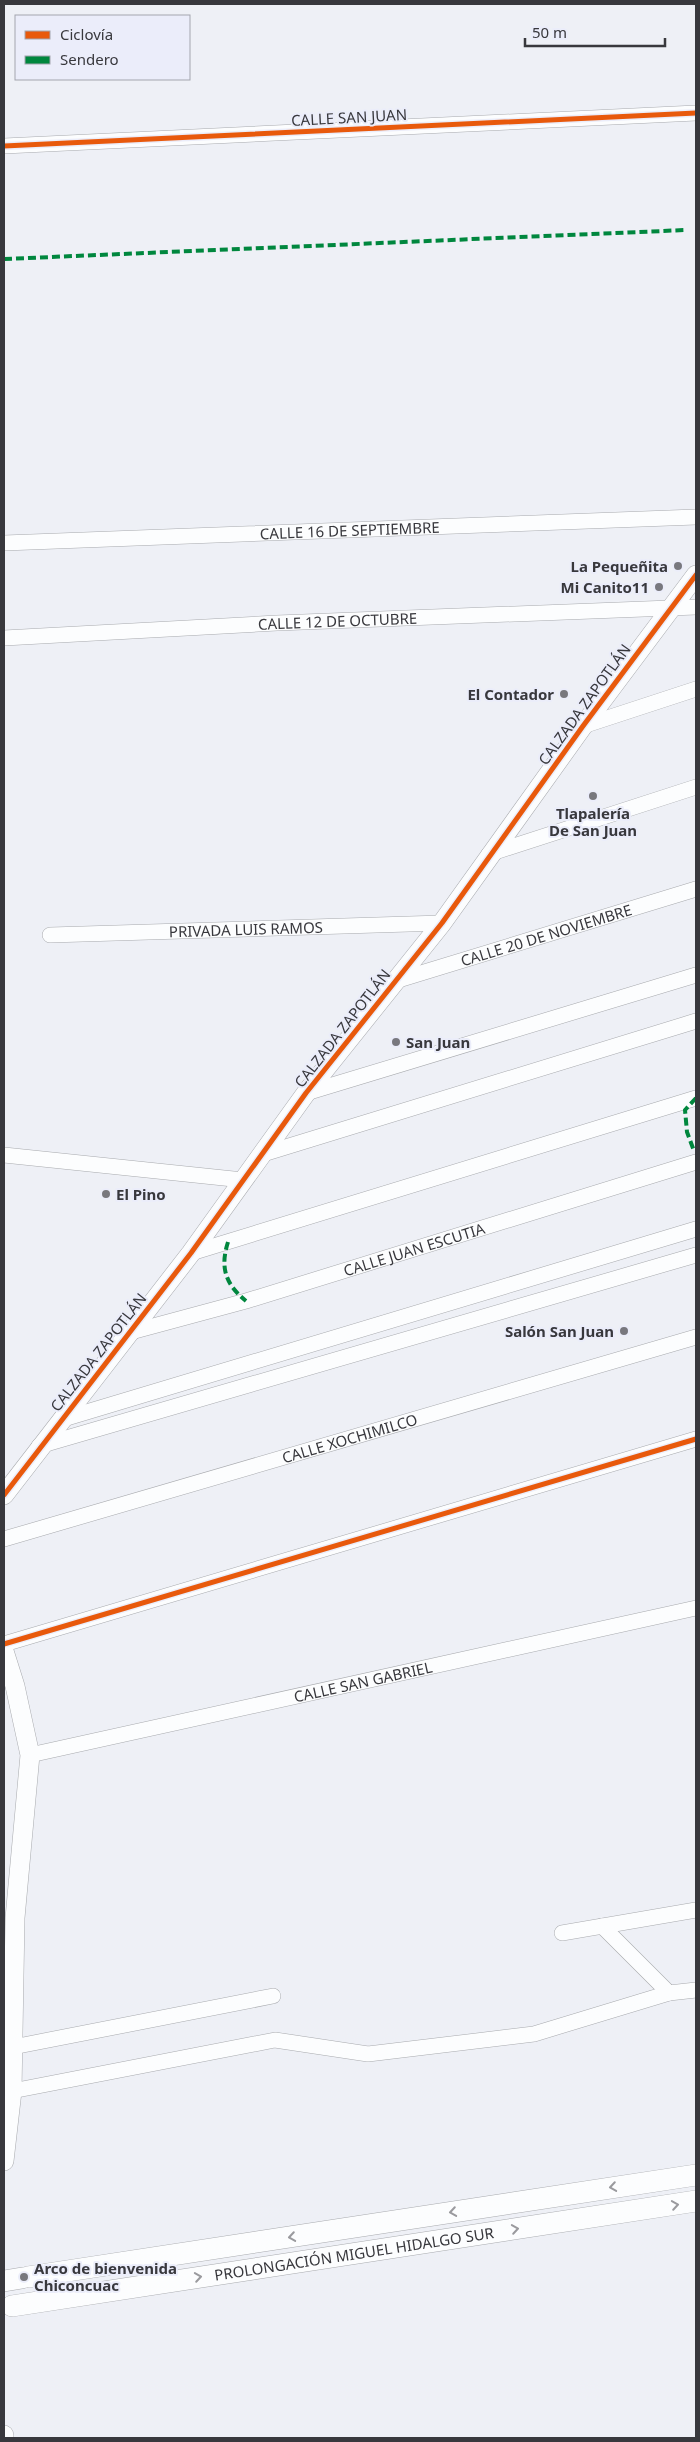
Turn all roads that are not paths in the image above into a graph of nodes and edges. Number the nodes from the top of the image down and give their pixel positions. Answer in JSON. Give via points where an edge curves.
{"nodes":[{"id":1,"x":696,"y":113,"type":"edge"},
{"id":2,"x":4,"y":146,"type":"edge"},
{"id":3,"x":696,"y":517,"type":"edge"},
{"id":4,"x":4,"y":543,"type":"edge"},
{"id":5,"x":696,"y":575,"type":"edge"},
{"id":6,"x":672,"y":607,"type":"junction"},
{"id":7,"x":696,"y":608,"type":"edge"},
{"id":8,"x":4,"y":638,"type":"edge"},
{"id":9,"x":696,"y":689,"type":"edge"},
{"id":10,"x":583,"y":726,"type":"junction"},
{"id":11,"x":696,"y":787,"type":"edge"},
{"id":12,"x":490,"y":854,"type":"junction"},
{"id":13,"x":696,"y":888,"type":"edge"},
{"id":14,"x":442,"y":923,"type":"junction"},
{"id":15,"x":50,"y":934,"type":"dead end"},
{"id":16,"x":696,"y":975,"type":"edge"},
{"id":17,"x":394,"y":981,"type":"junction"},
{"id":18,"x":696,"y":1022,"type":"edge"},
{"id":19,"x":306,"y":1093,"type":"junction"},
{"id":20,"x":696,"y":1098,"type":"edge"},
{"id":21,"x":263,"y":1154,"type":"junction"},
{"id":22,"x":4,"y":1155,"type":"edge"},
{"id":23,"x":696,"y":1162,"type":"edge"},
{"id":24,"x":243,"y":1180,"type":"junction"},
{"id":25,"x":696,"y":1229,"type":"edge"},
{"id":26,"x":190,"y":1254,"type":"junction"},
{"id":27,"x":696,"y":1256,"type":"edge"},
{"id":28,"x":131,"y":1332,"type":"junction"},
{"id":29,"x":696,"y":1337,"type":"edge"},
{"id":30,"x":60,"y":1420,"type":"junction"},
{"id":31,"x":696,"y":1439,"type":"edge"},
{"id":32,"x":39,"y":1446,"type":"junction"},
{"id":33,"x":4,"y":1494,"type":"edge"},
{"id":34,"x":4,"y":1539,"type":"edge"},
{"id":35,"x":696,"y":1608,"type":"edge"},
{"id":36,"x":4,"y":1644,"type":"edge"},
{"id":37,"x":4,"y":1651,"type":"edge"},
{"id":38,"x":30,"y":1755,"type":"junction"},
{"id":39,"x":696,"y":1910,"type":"edge"},
{"id":40,"x":602,"y":1926,"type":"junction"},
{"id":41,"x":562,"y":1933,"type":"dead end"},
{"id":42,"x":696,"y":1990,"type":"edge"},
{"id":43,"x":669,"y":1993,"type":"junction"},
{"id":44,"x":273,"y":1996,"type":"dead end"},
{"id":45,"x":13,"y":2047,"type":"junction"},
{"id":46,"x":10,"y":2083,"type":"edge"},
{"id":47,"x":4,"y":2161,"type":"edge"},
{"id":48,"x":696,"y":2175,"type":"edge"},
{"id":49,"x":696,"y":2201,"type":"edge"},
{"id":50,"x":18,"y":2279,"type":"edge"},
{"id":51,"x":7,"y":2307,"type":"edge"}],
"edges":[{"from":1,"to":2,"type":"street","name":"CALLE SAN JUAN"},
{"from":3,"to":4,"type":"street","name":"CALLE 16 DE SEPTIEMBRE"},
{"from":5,"to":6,"type":"street","name":"CALZADA ZAPOTLÁN"},
{"from":6,"to":7,"type":"street","name":"CALLE 12 DE OCTUBRE"},
{"from":6,"to":8,"type":"street","name":"CALLE 12 DE OCTUBRE"},
{"from":6,"to":10,"type":"street","name":"CALZADA ZAPOTLÁN"},
{"from":9,"to":10,"type":"street"},
{"from":10,"to":12,"type":"street","name":"CALZADA ZAPOTLÁN"},
{"from":11,"to":12,"type":"street"},
{"from":12,"to":14,"type":"street","name":"CALZADA ZAPOTLÁN"},
{"from":13,"to":17,"type":"street","name":"CALLE 20 DE NOVIEMBRE"},
{"from":14,"to":15,"type":"street","name":"PRIVADA LUIS RAMOS"},
{"from":14,"to":17,"type":"street","name":"CALZADA ZAPOTLÁN"},
{"from":16,"to":19,"type":"street"},
{"from":17,"to":19,"type":"street","name":"CALZADA ZAPOTLÁN"},
{"from":18,"to":21,"type":"street"},
{"from":19,"to":21,"type":"street","name":"CALZADA ZAPOTLÁN"},
{"from":20,"to":26,"type":"street"},
{"from":21,"to":24,"type":"street","name":"CALZADA ZAPOTLÁN"},
{"from":22,"to":24,"type":"street"},
{"from":23,"to":28,"type":"street","name":"CALLE JUAN ESCUTIA","via":[[246,1301]]},
{"from":24,"to":26,"type":"street","name":"CALZADA ZAPOTLÁN"},
{"from":25,"to":30,"type":"street"},
{"from":26,"to":28,"type":"street","name":"CALZADA ZAPOTLÁN"},
{"from":27,"to":32,"type":"street"},
{"from":28,"to":30,"type":"street","name":"CALZADA ZAPOTLÁN"},
{"from":29,"to":34,"type":"street","name":"CALLE XOCHIMILCO"},
{"from":30,"to":32,"type":"street","name":"CALZADA ZAPOTLÁN"},
{"from":31,"to":36,"type":"street"},
{"from":32,"to":33,"type":"street","name":"CALZADA ZAPOTLÁN"},
{"from":35,"to":38,"type":"street","name":"CALLE SAN GABRIEL"},
{"from":37,"to":38,"type":"street"},
{"from":38,"to":45,"type":"street","via":[[15,1918]]},
{"from":39,"to":40,"type":"street"},
{"from":40,"to":41,"type":"street"},
{"from":40,"to":43,"type":"street"},
{"from":42,"to":43,"type":"street"},
{"from":43,"to":46,"type":"street","via":[[534,2034],[368,2054],[275,2040]]},
{"from":44,"to":45,"type":"street"},
{"from":45,"to":46,"type":"street"},
{"from":46,"to":47,"type":"street"},
{"from":48,"to":50,"type":"main road","name":"PROLONGACIÓN MIGUEL HIDALGO SUR","one_way":true},
{"from":51,"to":49,"type":"main road","name":"PROLONGACIÓN MIGUEL HIDALGO SUR","one_way":true}]}
